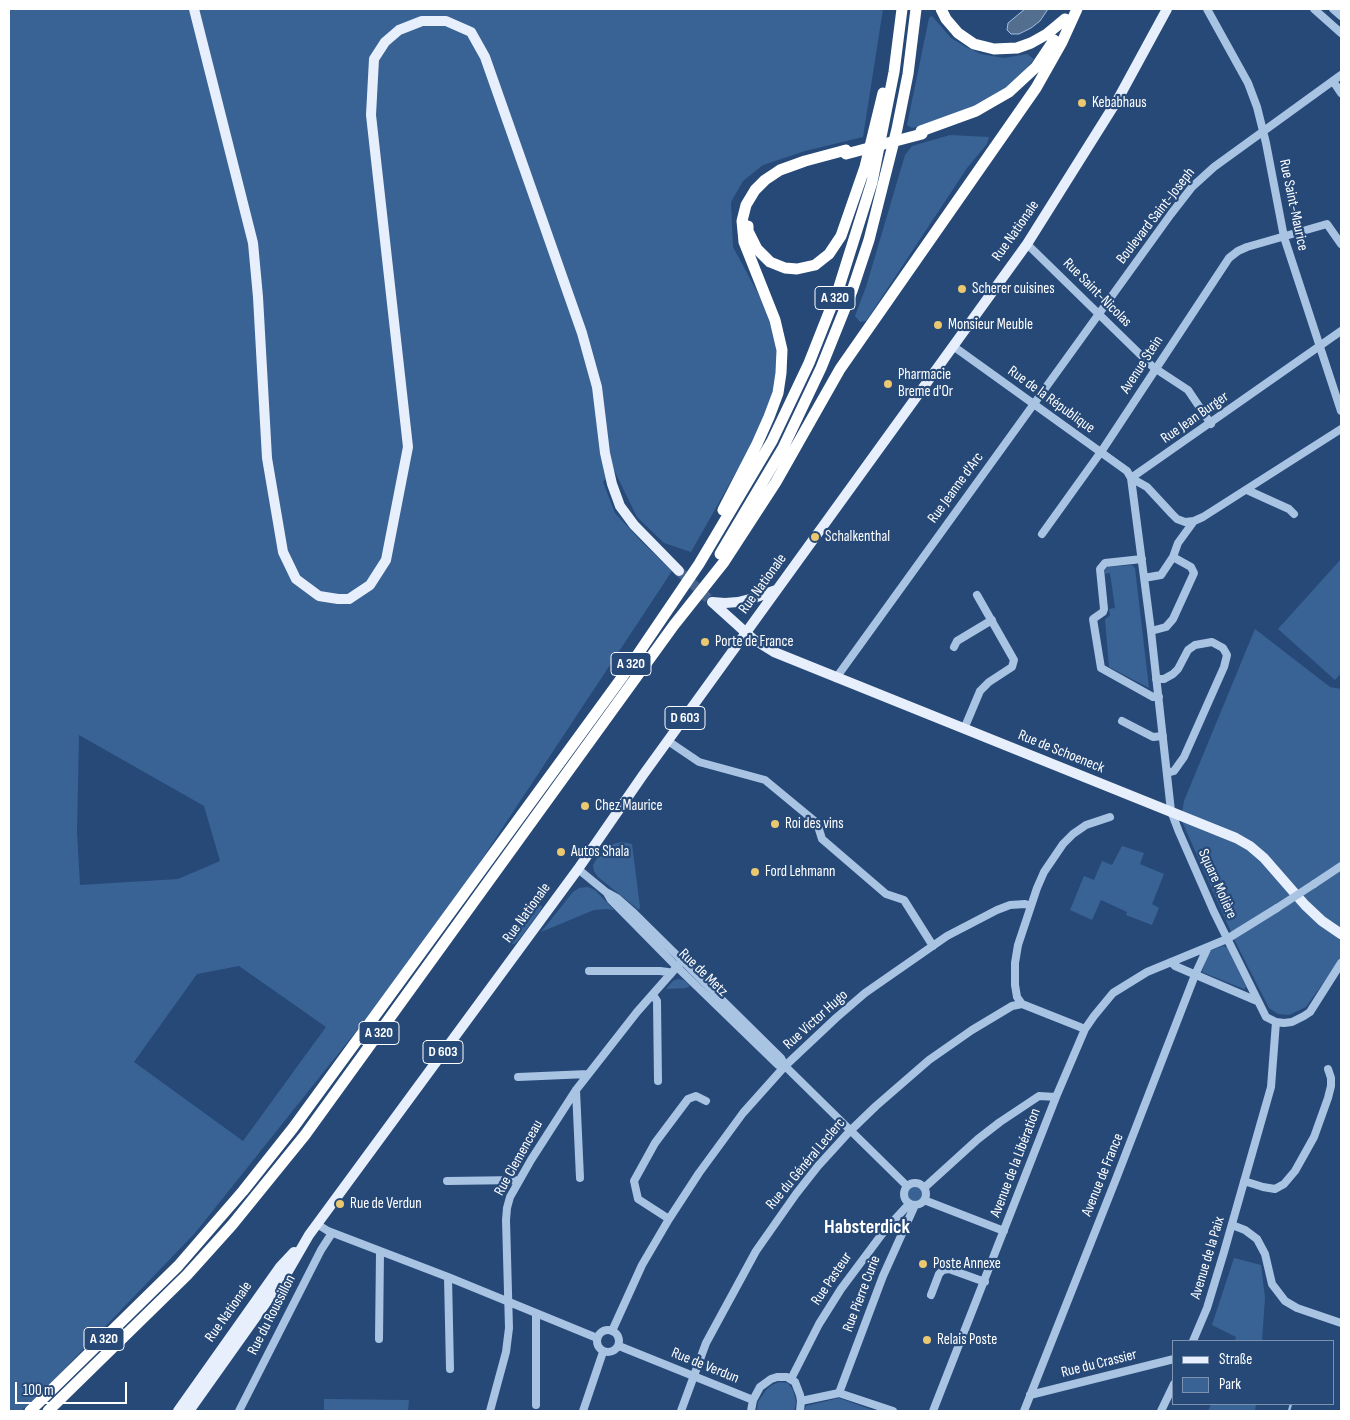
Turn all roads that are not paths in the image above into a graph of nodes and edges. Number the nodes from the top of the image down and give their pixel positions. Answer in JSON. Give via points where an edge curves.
{"nodes":[{"id":1,"x":194,"y":9,"type":"edge"},
{"id":2,"x":902,"y":9,"type":"edge"},
{"id":3,"x":916,"y":9,"type":"edge"},
{"id":4,"x":941,"y":9,"type":"edge"},
{"id":5,"x":1077,"y":9,"type":"edge"},
{"id":6,"x":1169,"y":9,"type":"edge"},
{"id":7,"x":1207,"y":9,"type":"edge"},
{"id":8,"x":1314,"y":9,"type":"edge"},
{"id":9,"x":1333,"y":9,"type":"edge"},
{"id":10,"x":1066,"y":14,"type":"edge"},
{"id":11,"x":1341,"y":16,"type":"edge"},
{"id":12,"x":1341,"y":33,"type":"edge"},
{"id":13,"x":898,"y":49,"type":"junction"},
{"id":14,"x":1057,"y":50,"type":"junction"},
{"id":15,"x":1341,"y":75,"type":"edge"},
{"id":16,"x":1333,"y":81,"type":"junction"},
{"id":17,"x":1341,"y":93,"type":"edge"},
{"id":18,"x":1264,"y":131,"type":"junction"},
{"id":19,"x":921,"y":132,"type":"junction"},
{"id":20,"x":846,"y":152,"type":"junction"},
{"id":21,"x":1284,"y":237,"type":"junction"},
{"id":22,"x":1028,"y":244,"type":"junction"},
{"id":23,"x":1341,"y":244,"type":"edge"},
{"id":24,"x":1099,"y":314,"type":"junction"},
{"id":25,"x":1341,"y":331,"type":"edge"},
{"id":26,"x":953,"y":346,"type":"junction"},
{"id":27,"x":1319,"y":347,"type":"junction"},
{"id":28,"x":1156,"y":369,"type":"junction"},
{"id":29,"x":1033,"y":404,"type":"junction"},
{"id":30,"x":1341,"y":411,"type":"edge"},
{"id":31,"x":1211,"y":424,"type":"junction"},
{"id":32,"x":1341,"y":429,"type":"edge"},
{"id":33,"x":1101,"y":452,"type":"junction"},
{"id":34,"x":1131,"y":478,"type":"junction"},
{"id":35,"x":1247,"y":490,"type":"junction"},
{"id":36,"x":1294,"y":514,"type":"dead end"},
{"id":37,"x":1194,"y":521,"type":"junction"},
{"id":38,"x":1042,"y":534,"type":"dead end"},
{"id":39,"x":1173,"y":557,"type":"junction"},
{"id":40,"x":1142,"y":559,"type":"junction"},
{"id":41,"x":699,"y":564,"type":"junction"},
{"id":42,"x":679,"y":571,"type":"tunnel mouth"},
{"id":43,"x":1144,"y":578,"type":"junction"},
{"id":44,"x":777,"y":589,"type":"junction"},
{"id":45,"x":977,"y":594,"type":"dead end"},
{"id":46,"x":992,"y":620,"type":"junction"},
{"id":47,"x":674,"y":625,"type":"junction"},
{"id":48,"x":1151,"y":631,"type":"junction"},
{"id":49,"x":746,"y":632,"type":"junction"},
{"id":50,"x":954,"y":647,"type":"dead end"},
{"id":51,"x":836,"y":678,"type":"junction"},
{"id":52,"x":1156,"y":679,"type":"junction"},
{"id":53,"x":1158,"y":697,"type":"junction"},
{"id":54,"x":1122,"y":721,"type":"dead end"},
{"id":55,"x":964,"y":729,"type":"junction"},
{"id":56,"x":1163,"y":736,"type":"junction"},
{"id":57,"x":668,"y":741,"type":"junction"},
{"id":58,"x":1167,"y":773,"type":"junction"},
{"id":59,"x":1171,"y":811,"type":"junction"},
{"id":60,"x":1110,"y":817,"type":"dead end"},
{"id":61,"x":1341,"y":866,"type":"edge"},
{"id":62,"x":578,"y":869,"type":"junction"},
{"id":63,"x":1031,"y":906,"type":"junction"},
{"id":64,"x":1341,"y":934,"type":"edge"},
{"id":65,"x":1228,"y":939,"type":"junction"},
{"id":66,"x":933,"y":946,"type":"junction"},
{"id":67,"x":1207,"y":948,"type":"junction"},
{"id":68,"x":1171,"y":962,"type":"junction"},
{"id":69,"x":1341,"y":963,"type":"edge"},
{"id":70,"x":680,"y":964,"type":"junction"},
{"id":71,"x":589,"y":971,"type":"dead end"},
{"id":72,"x":670,"y":974,"type":"junction"},
{"id":73,"x":1195,"y":975,"type":"junction"},
{"id":74,"x":653,"y":995,"type":"junction"},
{"id":75,"x":1257,"y":1001,"type":"junction"},
{"id":76,"x":1025,"y":1005,"type":"junction"},
{"id":77,"x":1276,"y":1022,"type":"junction"},
{"id":78,"x":1085,"y":1029,"type":"junction"},
{"id":79,"x":785,"y":1066,"type":"junction"},
{"id":80,"x":1328,"y":1069,"type":"dead end"},
{"id":81,"x":588,"y":1074,"type":"junction"},
{"id":82,"x":518,"y":1076,"type":"dead end"},
{"id":83,"x":658,"y":1081,"type":"dead end"},
{"id":84,"x":576,"y":1090,"type":"junction"},
{"id":85,"x":1056,"y":1097,"type":"junction"},
{"id":86,"x":706,"y":1101,"type":"dead end"},
{"id":87,"x":849,"y":1132,"type":"junction"},
{"id":88,"x":580,"y":1178,"type":"dead end"},
{"id":89,"x":519,"y":1180,"type":"junction"},
{"id":90,"x":447,"y":1181,"type":"dead end"},
{"id":91,"x":1244,"y":1181,"type":"junction"},
{"id":92,"x":906,"y":1186,"type":"junction"},
{"id":93,"x":924,"y":1188,"type":"junction"},
{"id":94,"x":924,"y":1200,"type":"junction"},
{"id":95,"x":912,"y":1205,"type":"junction"},
{"id":96,"x":669,"y":1219,"type":"junction"},
{"id":97,"x":317,"y":1224,"type":"junction"},
{"id":98,"x":1232,"y":1225,"type":"junction"},
{"id":99,"x":1004,"y":1231,"type":"junction"},
{"id":100,"x":332,"y":1233,"type":"junction"},
{"id":101,"x":309,"y":1234,"type":"junction"},
{"id":102,"x":380,"y":1252,"type":"junction"},
{"id":103,"x":448,"y":1277,"type":"junction"},
{"id":104,"x":985,"y":1282,"type":"junction"},
{"id":105,"x":931,"y":1295,"type":"dead end"},
{"id":106,"x":507,"y":1302,"type":"junction"},
{"id":107,"x":536,"y":1313,"type":"junction"},
{"id":108,"x":1341,"y":1323,"type":"edge"},
{"id":109,"x":612,"y":1330,"type":"junction"},
{"id":110,"x":597,"y":1338,"type":"junction"},
{"id":111,"x":379,"y":1339,"type":"dead end"},
{"id":112,"x":1193,"y":1340,"type":"edge"},
{"id":113,"x":619,"y":1346,"type":"junction"},
{"id":114,"x":603,"y":1352,"type":"junction"},
{"id":115,"x":1172,"y":1360,"type":"edge"},
{"id":116,"x":450,"y":1369,"type":"dead end"},
{"id":117,"x":693,"y":1376,"type":"junction"},
{"id":118,"x":791,"y":1379,"type":"junction"},
{"id":119,"x":1172,"y":1388,"type":"edge"},
{"id":120,"x":839,"y":1393,"type":"junction"},
{"id":121,"x":1030,"y":1395,"type":"junction"},
{"id":122,"x":754,"y":1400,"type":"junction"},
{"id":123,"x":801,"y":1402,"type":"junction"},
{"id":124,"x":536,"y":1405,"type":"dead end"},
{"id":125,"x":30,"y":1411,"type":"edge"},
{"id":126,"x":48,"y":1411,"type":"edge"},
{"id":127,"x":178,"y":1411,"type":"edge"},
{"id":128,"x":189,"y":1411,"type":"edge"},
{"id":129,"x":239,"y":1411,"type":"edge"},
{"id":130,"x":490,"y":1411,"type":"edge"},
{"id":131,"x":583,"y":1411,"type":"edge"},
{"id":132,"x":681,"y":1411,"type":"edge"},
{"id":133,"x":751,"y":1411,"type":"edge"},
{"id":134,"x":800,"y":1411,"type":"edge"},
{"id":135,"x":893,"y":1411,"type":"edge"},
{"id":136,"x":933,"y":1411,"type":"edge"},
{"id":137,"x":1024,"y":1411,"type":"edge"},
{"id":138,"x":1162,"y":1411,"type":"edge"}],
"edges":[{"from":1,"to":42,"type":"main road","via":[[253,243],[267,458],[283,552],[296,579],[319,596],[349,599],[370,586],[386,560],[408,448],[371,115],[374,59],[385,42],[399,30],[422,21],[446,21],[471,32],[485,57],[582,333],[597,387],[605,454],[614,491],[634,525]]},
{"from":2,"to":13,"type":"highway","number":"A 320"},
{"from":3,"to":47,"type":"highway","number":"A 320","via":[[897,129],[869,240],[852,291],[821,368],[783,448]]},
{"from":4,"to":10,"type":"highway","via":[[958,33],[974,44],[994,49],[1017,48],[1031,43],[1047,34]]},
{"from":5,"to":14,"type":"highway"},
{"from":6,"to":22,"type":"main road","name":"Rue Nationale","number":"D 603"},
{"from":7,"to":18,"type":"street","name":"Rue Saint-Maurice","via":[[1248,83]]},
{"from":8,"to":12,"type":"street"},
{"from":9,"to":11,"type":"street"},
{"from":10,"to":19,"type":"highway","via":[[1048,51],[1010,92],[976,111]]},
{"from":13,"to":20,"type":"highway","via":[[888,72],[865,167],[841,236],[829,254],[815,265],[797,269],[770,262],[757,249],[748,231],[750,206],[759,192],[782,174]]},
{"from":13,"to":41,"type":"highway","number":"A 320","via":[[872,182],[839,287],[810,363],[772,441]]},
{"from":14,"to":19,"type":"highway","via":[[1026,83],[998,105],[962,121]]},
{"from":14,"to":47,"type":"highway","via":[[1036,88],[840,369],[776,482],[724,562]]},
{"from":15,"to":16,"type":"street","name":"Boulevard Saint-Joseph"},
{"from":16,"to":17,"type":"street"},
{"from":16,"to":18,"type":"street","name":"Boulevard Saint-Joseph"},
{"from":18,"to":21,"type":"street","name":"Rue Saint-Maurice"},
{"from":18,"to":24,"type":"street","name":"Boulevard Saint-Joseph","via":[[1192,187]]},
{"from":19,"to":20,"type":"highway","bridge":true},
{"from":20,"to":41,"type":"highway","via":[[780,170],[760,185],[746,205],[742,221],[744,242],[775,320],[782,350],[781,372],[778,393],[766,426]]},
{"from":21,"to":23,"type":"street","name":"Avenue Stein","via":[[1327,224]]},
{"from":21,"to":27,"type":"street","name":"Rue Saint-Maurice"},
{"from":21,"to":28,"type":"street","name":"Avenue Stein","via":[[1247,247],[1229,258]]},
{"from":22,"to":24,"type":"street","name":"Rue Saint-Nicolas"},
{"from":22,"to":26,"type":"main road","name":"Rue Nationale","number":"D 603"},
{"from":24,"to":28,"type":"street","name":"Rue Saint-Nicolas"},
{"from":24,"to":29,"type":"street","name":"Rue Jeanne d'Arc"},
{"from":25,"to":27,"type":"street","name":"Rue Jean Burger"},
{"from":26,"to":29,"type":"street","name":"Rue de la République"},
{"from":26,"to":44,"type":"main road","name":"Rue Nationale","number":"D 603"},
{"from":27,"to":30,"type":"street","name":"Rue Saint-Maurice"},
{"from":27,"to":31,"type":"street","name":"Rue Jean Burger"},
{"from":28,"to":31,"type":"street","name":"Rue Saint-Nicolas","via":[[1188,390]]},
{"from":28,"to":33,"type":"street","name":"Avenue Stein"},
{"from":29,"to":33,"type":"street","name":"Rue de la République"},
{"from":29,"to":51,"type":"street","name":"Rue Jeanne d'Arc"},
{"from":31,"to":34,"type":"street","name":"Rue Jean Burger"},
{"from":32,"to":35,"type":"street"},
{"from":33,"to":34,"type":"street","name":"Rue de la République","via":[[1127,471]]},
{"from":33,"to":38,"type":"street","name":"Avenue Stein"},
{"from":34,"to":37,"type":"street","via":[[1147,487],[1178,518]]},
{"from":34,"to":40,"type":"street"},
{"from":35,"to":36,"type":"street"},
{"from":35,"to":37,"type":"street"},
{"from":37,"to":39,"type":"street"},
{"from":39,"to":43,"type":"street","via":[[1161,575]]},
{"from":39,"to":48,"type":"street","via":[[1191,567],[1194,573],[1173,619],[1166,627]]},
{"from":40,"to":43,"type":"street"},
{"from":40,"to":53,"type":"street","via":[[1105,562],[1100,569],[1104,609],[1093,619],[1101,668]]},
{"from":41,"to":125,"type":"highway","number":"A 320","via":[[623,676],[287,1136],[178,1266]]},
{"from":43,"to":48,"type":"street"},
{"from":44,"to":49,"type":"main road","name":"Rue Nationale","number":"D 603"},
{"from":44,"to":49,"type":"main road","name":"Rue de Schoeneck","via":[[738,602],[712,602]]},
{"from":45,"to":46,"type":"street"},
{"from":46,"to":50,"type":"street","via":[[957,641]]},
{"from":46,"to":55,"type":"street","via":[[1014,657],[1013,664],[980,691]]},
{"from":47,"to":126,"type":"highway","number":"A 320","via":[[268,1183],[187,1275]]},
{"from":48,"to":52,"type":"street"},
{"from":49,"to":51,"type":"main road","name":"Rue de Schoeneck","via":[[774,652]]},
{"from":49,"to":57,"type":"main road","name":"Rue Nationale","number":"D 603"},
{"from":51,"to":55,"type":"main road","name":"Rue de Schoeneck"},
{"from":52,"to":53,"type":"street"},
{"from":52,"to":58,"type":"street","via":[[1173,674],[1188,650],[1195,645],[1212,642],[1223,648],[1227,655],[1184,758],[1174,771]]},
{"from":53,"to":56,"type":"street"},
{"from":54,"to":56,"type":"street","via":[[1153,737]]},
{"from":55,"to":59,"type":"main road","name":"Rue de Schoeneck"},
{"from":56,"to":58,"type":"street"},
{"from":57,"to":62,"type":"main road","name":"Rue Nationale","number":"D 603"},
{"from":57,"to":66,"type":"street","via":[[699,762],[765,780],[817,823],[822,839],[886,894],[904,900]]},
{"from":58,"to":59,"type":"street"},
{"from":59,"to":64,"type":"main road","name":"Rue de Schoeneck","via":[[1250,846],[1305,905]]},
{"from":59,"to":65,"type":"street","name":"Square Molière"},
{"from":60,"to":63,"type":"street","via":[[1086,825],[1063,844],[1044,872]]},
{"from":61,"to":65,"type":"street","bridge":true},
{"from":62,"to":70,"type":"street","name":"Rue de Metz","via":[[628,908]]},
{"from":62,"to":97,"type":"main road","name":"Rue Nationale","number":"D 603"},
{"from":63,"to":66,"type":"street","name":"Rue Victor Hugo","via":[[1010,905],[997,910]]},
{"from":63,"to":76,"type":"street","via":[[1015,963],[1017,997]]},
{"from":65,"to":67,"type":"street","name":"Square Molière"},
{"from":65,"to":75,"type":"street"},
{"from":66,"to":79,"type":"street","name":"Rue Victor Hugo","via":[[865,994]]},
{"from":67,"to":68,"type":"street","name":"Square Molière"},
{"from":67,"to":73,"type":"street","name":"Avenue de France"},
{"from":68,"to":73,"type":"street"},
{"from":68,"to":78,"type":"street","name":"Avenue de la Libération","via":[[1113,993]]},
{"from":69,"to":77,"type":"street","via":[[1310,1012],[1292,1022]]},
{"from":70,"to":72,"type":"street","name":"Rue Clemenceau"},
{"from":70,"to":79,"type":"street","name":"Rue de Metz","via":[[781,1058]]},
{"from":71,"to":72,"type":"street","via":[[660,971]]},
{"from":72,"to":74,"type":"street","name":"Rue Clemenceau"},
{"from":73,"to":75,"type":"street"},
{"from":73,"to":121,"type":"street","name":"Avenue de France"},
{"from":74,"to":81,"type":"street","name":"Rue Clemenceau"},
{"from":74,"to":83,"type":"street","via":[[656,1001]]},
{"from":75,"to":77,"type":"street","via":[[1266,1017]]},
{"from":76,"to":78,"type":"street"},
{"from":76,"to":87,"type":"street","name":"Rue du Général Leclerc","via":[[1012,1006],[992,1017],[929,1060]]},
{"from":77,"to":91,"type":"street","name":"Avenue de la Paix","via":[[1271,1087]]},
{"from":78,"to":85,"type":"street","name":"Avenue de la Libération"},
{"from":79,"to":87,"type":"street","name":"Rue de Metz"},
{"from":79,"to":96,"type":"street","name":"Rue Victor Hugo","via":[[714,1150]]},
{"from":80,"to":91,"type":"street","via":[[1331,1086],[1328,1098],[1314,1137],[1295,1171],[1275,1189]]},
{"from":81,"to":82,"type":"street"},
{"from":81,"to":84,"type":"street","name":"Rue Clemenceau"},
{"from":84,"to":88,"type":"street"},
{"from":84,"to":89,"type":"street","name":"Rue Clemenceau"},
{"from":85,"to":93,"type":"street","via":[[1039,1096],[1000,1122]]},
{"from":85,"to":99,"type":"street","name":"Avenue de la Libération"},
{"from":86,"to":96,"type":"street","via":[[696,1096],[688,1099],[655,1143],[634,1181],[638,1199]]},
{"from":87,"to":92,"type":"street","name":"Rue de Metz"},
{"from":87,"to":117,"type":"street","name":"Rue du Général Leclerc","via":[[796,1194],[756,1251],[716,1321]]},
{"from":89,"to":90,"type":"street"},
{"from":89,"to":106,"type":"street","name":"Rue Clemenceau","via":[[509,1202],[506,1220]]},
{"from":91,"to":98,"type":"street","name":"Avenue de la Paix"},
{"from":92,"to":93,"type":"street","via":[[916,1183]]},
{"from":92,"to":95,"type":"street","via":[[903,1196]]},
{"from":93,"to":94,"type":"street"},
{"from":94,"to":95,"type":"street","name":"Rue Pasteur"},
{"from":94,"to":99,"type":"street"},
{"from":95,"to":118,"type":"street","name":"Rue Pasteur","via":[[885,1230],[841,1289]]},
{"from":95,"to":120,"type":"street","name":"Rue Pierre Curie"},
{"from":96,"to":109,"type":"street","name":"Rue Victor Hugo"},
{"from":97,"to":100,"type":"street"},
{"from":97,"to":101,"type":"main road","name":"Rue Nationale","number":"D 603"},
{"from":98,"to":108,"type":"street","via":[[1257,1239],[1265,1254],[1272,1284],[1285,1301]]},
{"from":98,"to":112,"type":"street","name":"Avenue de la Paix","via":[[1207,1308]]},
{"from":99,"to":104,"type":"street","name":"Avenue de la Libération"},
{"from":100,"to":102,"type":"street"},
{"from":100,"to":129,"type":"street","name":"Rue du Roussillon"},
{"from":101,"to":127,"type":"main road","name":"Rue Nationale","number":"D 603","via":[[280,1268]]},
{"from":101,"to":128,"type":"main road","name":"Rue Nationale","number":"D 603"},
{"from":102,"to":103,"type":"street"},
{"from":102,"to":111,"type":"street"},
{"from":103,"to":106,"type":"street"},
{"from":103,"to":116,"type":"street"},
{"from":104,"to":105,"type":"street","via":[[949,1269],[943,1270]]},
{"from":104,"to":136,"type":"street","name":"Avenue de la Libération"},
{"from":106,"to":107,"type":"street"},
{"from":106,"to":130,"type":"street","name":"Rue Clemenceau","via":[[509,1328],[506,1352]]},
{"from":107,"to":110,"type":"street"},
{"from":107,"to":124,"type":"street"},
{"from":109,"to":110,"type":"street","via":[[601,1332]]},
{"from":109,"to":113,"type":"street","via":[[619,1338]]},
{"from":110,"to":114,"type":"street","via":[[598,1348]]},
{"from":113,"to":114,"type":"street","via":[[612,1352]]},
{"from":113,"to":117,"type":"street","name":"Rue de Verdun"},
{"from":114,"to":131,"type":"street"},
{"from":115,"to":121,"type":"street","name":"Rue du Crassier"},
{"from":117,"to":122,"type":"street","name":"Rue de Verdun"},
{"from":117,"to":132,"type":"street","name":"Rue du Général Leclerc"},
{"from":118,"to":122,"type":"street","via":[[771,1379],[760,1388]]},
{"from":118,"to":123,"type":"street"},
{"from":119,"to":138,"type":"street"},
{"from":120,"to":123,"type":"street"},
{"from":120,"to":135,"type":"street"},
{"from":121,"to":137,"type":"street","name":"Avenue de France"},
{"from":122,"to":133,"type":"street"},
{"from":123,"to":134,"type":"street"}]}
